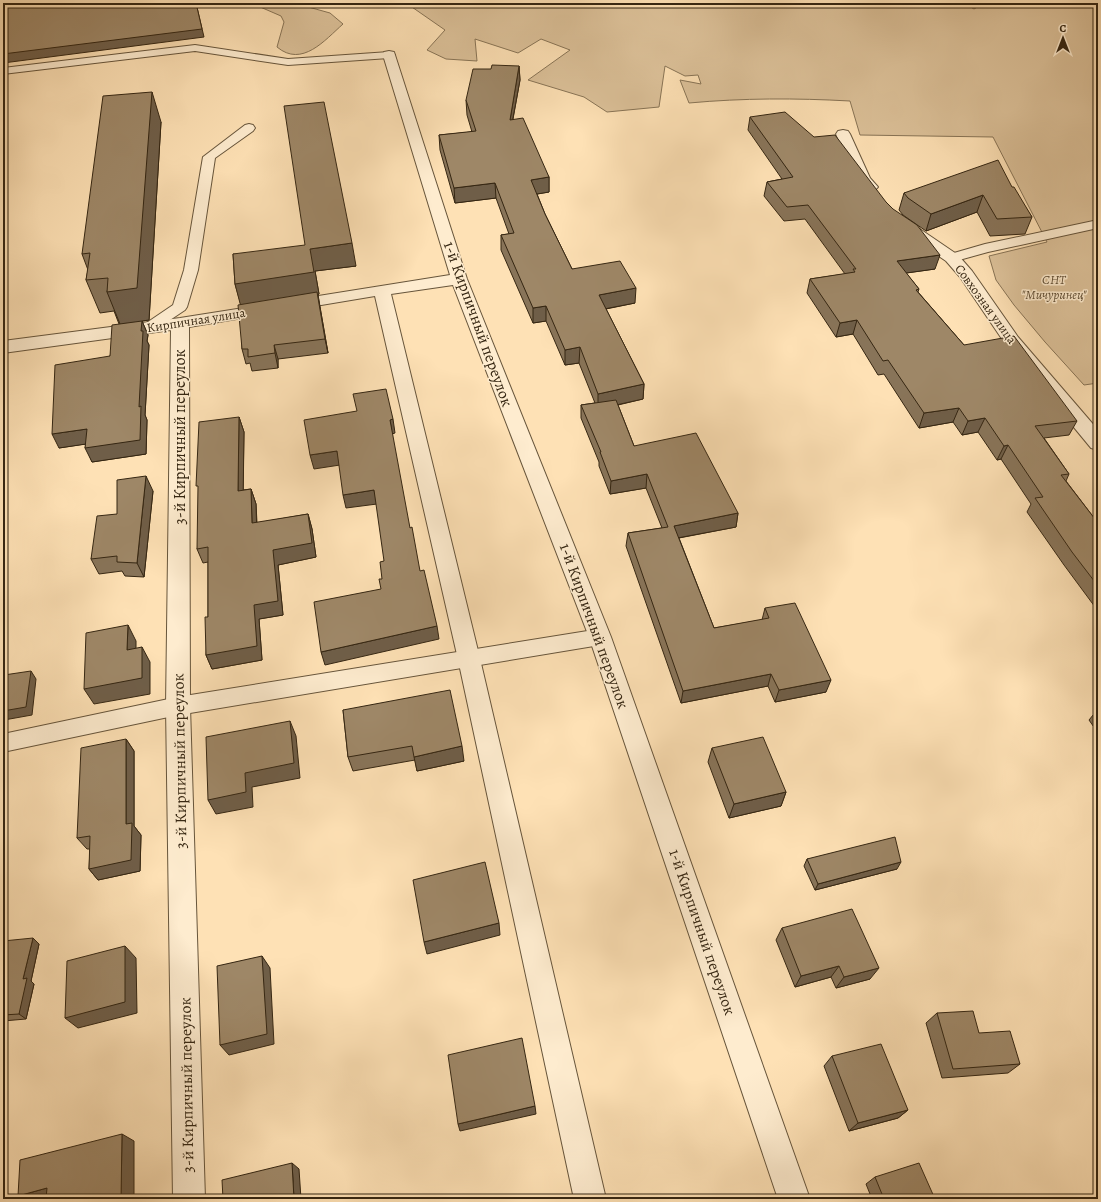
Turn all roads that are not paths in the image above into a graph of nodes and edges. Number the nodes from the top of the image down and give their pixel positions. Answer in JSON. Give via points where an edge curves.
{"nodes":[{"id":1,"x":389,"y":55,"type":"joint"},
{"id":2,"x":3,"y":71,"type":"edge"},
{"id":3,"x":249,"y":128,"type":"dead end"},
{"id":4,"x":843,"y":134,"type":"dead end"},
{"id":5,"x":882,"y":202,"type":"edge"},
{"id":6,"x":896,"y":219,"type":"edge"},
{"id":7,"x":1098,"y":224,"type":"edge"},
{"id":8,"x":952,"y":258,"type":"junction"},
{"id":9,"x":459,"y":279,"type":"junction"},
{"id":10,"x":382,"y":290,"type":"junction"},
{"id":11,"x":180,"y":323,"type":"junction"},
{"id":12,"x":150,"y":327,"type":"junction"},
{"id":13,"x":3,"y":347,"type":"edge"},
{"id":14,"x":1098,"y":443,"type":"edge"},
{"id":15,"x":600,"y":637,"type":"junction"},
{"id":16,"x":469,"y":659,"type":"junction"},
{"id":17,"x":178,"y":706,"type":"junction"},
{"id":18,"x":3,"y":743,"type":"edge"},
{"id":19,"x":189,"y":1199,"type":"edge"},
{"id":20,"x":590,"y":1199,"type":"edge"},
{"id":21,"x":794,"y":1199,"type":"edge"}],
"edges":[{"from":1,"to":2,"type":"lane","via":[[288,62],[195,48]]},
{"from":1,"to":9,"type":"street","name":"1-й Кирпичный переулок"},
{"from":3,"to":12,"type":"lane","via":[[209,157],[191,270],[180,307]]},
{"from":4,"to":5,"type":"street","via":[[863,179]]},
{"from":6,"to":8,"type":"street","name":"Совхозная улица"},
{"from":7,"to":8,"type":"lane","via":[[985,248]]},
{"from":8,"to":14,"type":"street","name":"Совхозная улица","via":[[1012,341]]},
{"from":9,"to":10,"type":"street","name":"Кирпичная улица"},
{"from":9,"to":15,"type":"street","name":"1-й Кирпичный переулок"},
{"from":10,"to":11,"type":"street","name":"Кирпичная улица"},
{"from":10,"to":16,"type":"street"},
{"from":11,"to":12,"type":"street","name":"Кирпичная улица"},
{"from":11,"to":17,"type":"street","name":"3-й Кирпичный переулок"},
{"from":12,"to":13,"type":"street","name":"Кирпичная улица"},
{"from":15,"to":16,"type":"lane"},
{"from":15,"to":21,"type":"street","name":"1-й Кирпичный переулок"},
{"from":16,"to":17,"type":"lane"},
{"from":16,"to":20,"type":"street"},
{"from":17,"to":18,"type":"lane"},
{"from":17,"to":19,"type":"street","name":"3-й Кирпичный переулок"}]}
